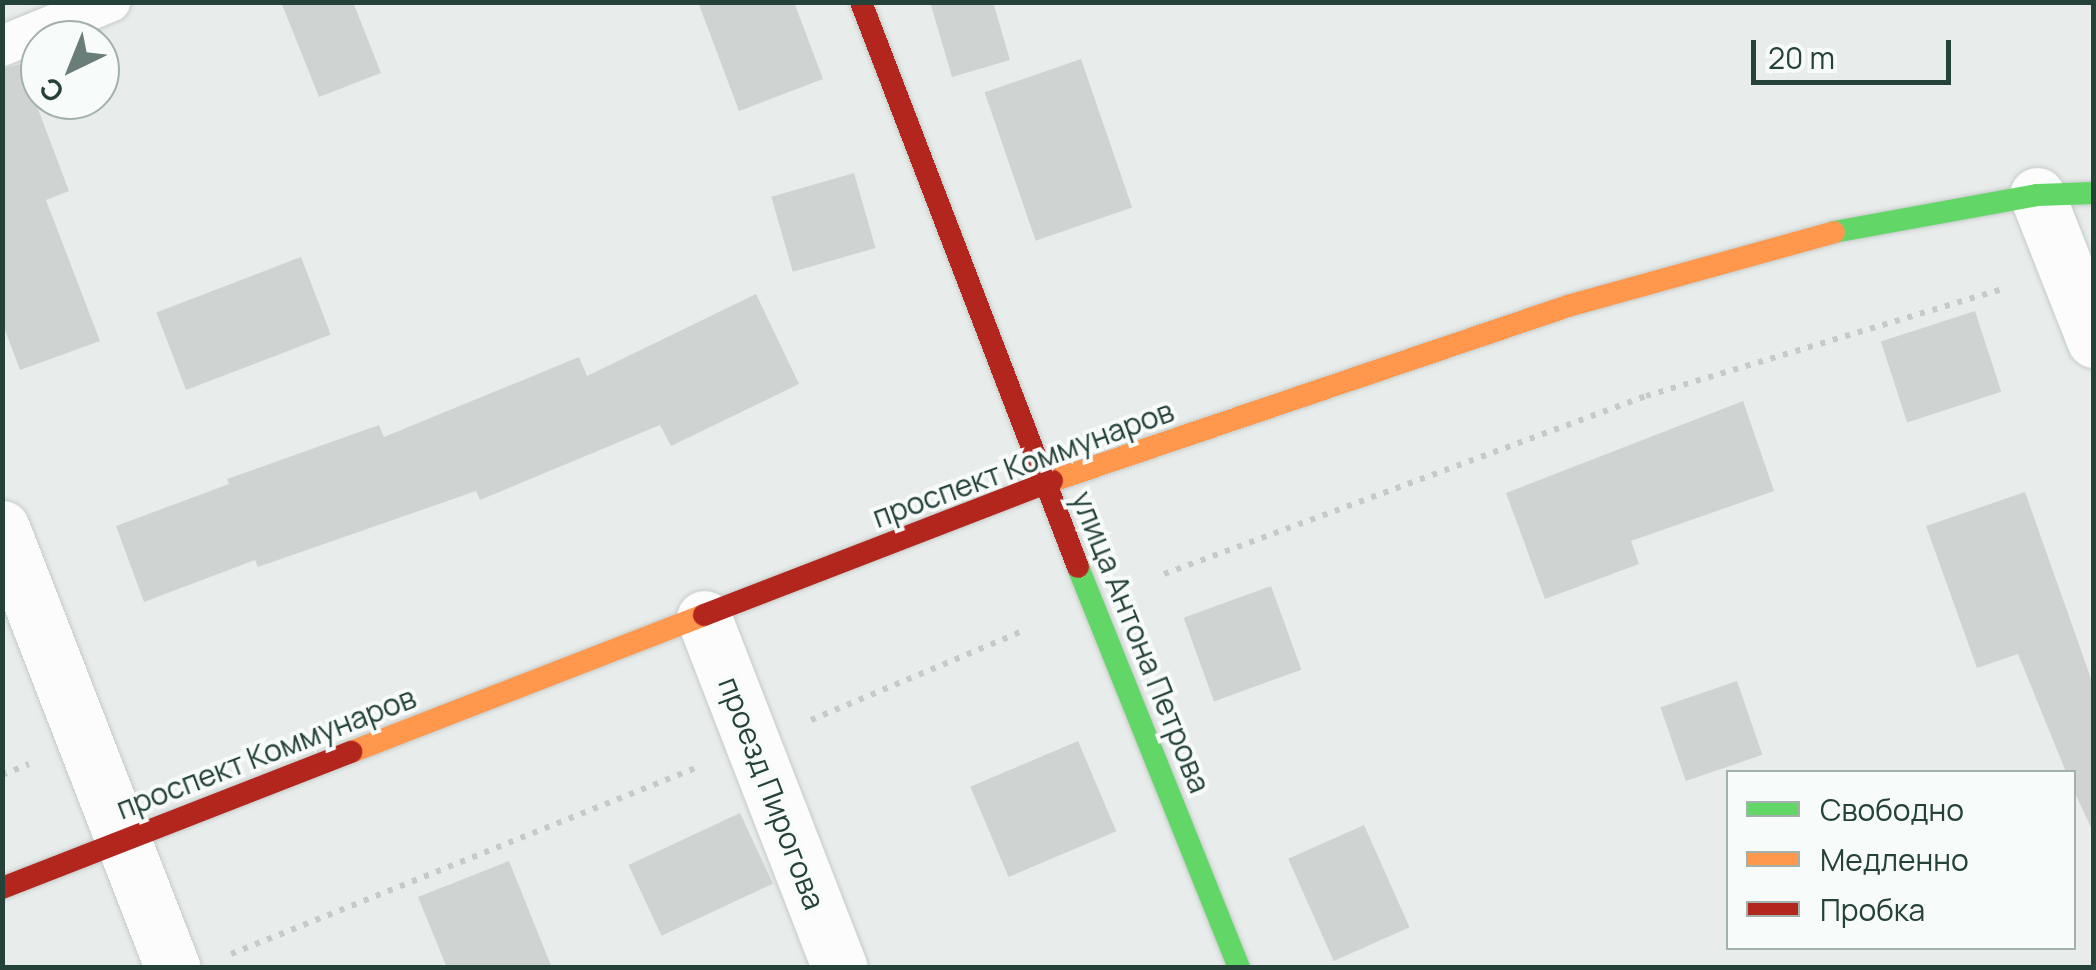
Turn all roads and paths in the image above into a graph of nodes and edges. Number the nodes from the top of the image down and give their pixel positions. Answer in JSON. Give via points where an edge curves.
{"nodes":[{"id":1,"x":110,"y":2,"type":"edge"},
{"id":2,"x":861,"y":2,"type":"edge"},
{"id":3,"x":2,"y":46,"type":"edge"},
{"id":4,"x":2094,"y":193,"type":"edge"},
{"id":5,"x":2037,"y":195,"type":"junction"},
{"id":6,"x":2072,"y":284,"type":"junction"},
{"id":7,"x":2094,"y":340,"type":"edge"},
{"id":8,"x":1045,"y":483,"type":"junction"},
{"id":9,"x":2,"y":528,"type":"edge"},
{"id":10,"x":1164,"y":574,"type":"dead end"},
{"id":11,"x":704,"y":618,"type":"junction"},
{"id":12,"x":1026,"y":629,"type":"dead end"},
{"id":13,"x":753,"y":745,"type":"junction"},
{"id":14,"x":122,"y":840,"type":"junction"},
{"id":15,"x":2,"y":888,"type":"edge"},
{"id":16,"x":194,"y":964,"type":"edge"},
{"id":17,"x":840,"y":968,"type":"edge"},
{"id":18,"x":1240,"y":968,"type":"edge"}],
"edges":[{"from":1,"to":3,"type":"lane"},
{"from":2,"to":8,"type":"street","name":"улица Антона Петрова"},
{"from":4,"to":5,"type":"street","name":"проспект Коммунаров"},
{"from":5,"to":6,"type":"street"},
{"from":5,"to":8,"type":"street","name":"проспект Коммунаров","via":[[1862,224],[1568,306]]},
{"from":6,"to":7,"type":"street"},
{"from":6,"to":10,"type":"path","via":[[1998,289],[1646,396]]},
{"from":8,"to":11,"type":"street","name":"проспект Коммунаров"},
{"from":8,"to":18,"type":"street","name":"улица Антона Петрова"},
{"from":9,"to":14,"type":"street"},
{"from":11,"to":13,"type":"street","name":"проезд Пирогова"},
{"from":11,"to":14,"type":"street","name":"проспект Коммунаров"},
{"from":12,"to":13,"type":"path"},
{"from":13,"to":16,"type":"path"},
{"from":13,"to":17,"type":"street","name":"проезд Пирогова"},
{"from":14,"to":15,"type":"street","name":"проспект Коммунаров"},
{"from":14,"to":16,"type":"street"}]}
